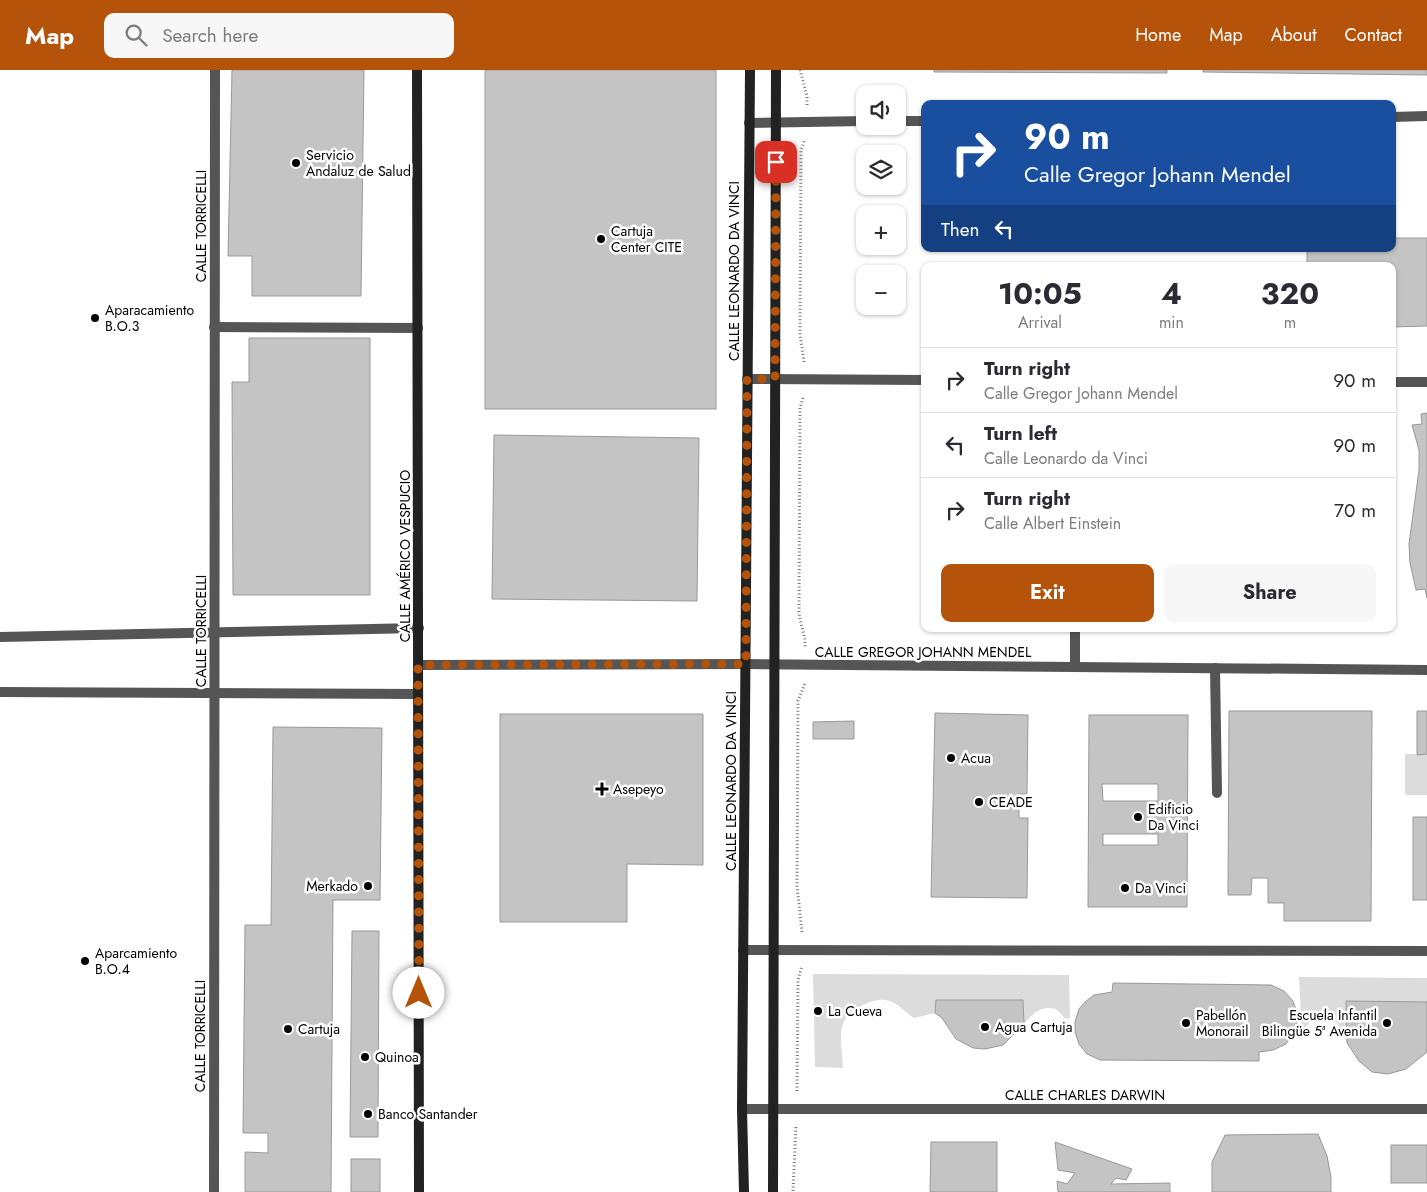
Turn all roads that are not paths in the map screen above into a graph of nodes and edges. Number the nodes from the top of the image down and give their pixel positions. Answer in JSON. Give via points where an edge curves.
{"nodes":[{"id":1,"x":215,"y":70,"type":"edge"},
{"id":2,"x":418,"y":70,"type":"edge"},
{"id":3,"x":750,"y":70,"type":"edge"},
{"id":4,"x":776,"y":70,"type":"edge"},
{"id":5,"x":1396,"y":116,"type":"edge"},
{"id":6,"x":1427,"y":116,"type":"edge"},
{"id":7,"x":856,"y":121,"type":"edge"},
{"id":8,"x":906,"y":121,"type":"edge"},
{"id":9,"x":921,"y":121,"type":"edge"},
{"id":10,"x":749,"y":123,"type":"junction"},
{"id":11,"x":776,"y":123,"type":"junction"},
{"id":12,"x":214,"y":327,"type":"junction"},
{"id":13,"x":418,"y":328,"type":"junction"},
{"id":14,"x":747,"y":379,"type":"junction"},
{"id":15,"x":775,"y":379,"type":"junction"},
{"id":16,"x":921,"y":380,"type":"edge"},
{"id":17,"x":1396,"y":382,"type":"edge"},
{"id":18,"x":1427,"y":382,"type":"edge"},
{"id":19,"x":419,"y":628,"type":"junction"},
{"id":20,"x":214,"y":632,"type":"junction"},
{"id":21,"x":1075,"y":632,"type":"edge"},
{"id":22,"x":0,"y":637,"type":"edge"},
{"id":23,"x":746,"y":664,"type":"junction"},
{"id":24,"x":418,"y":665,"type":"junction"},
{"id":25,"x":775,"y":665,"type":"junction"},
{"id":26,"x":1075,"y":667,"type":"junction"},
{"id":27,"x":1215,"y":668,"type":"junction"},
{"id":28,"x":1427,"y":670,"type":"edge"},
{"id":29,"x":0,"y":692,"type":"edge"},
{"id":30,"x":215,"y":693,"type":"junction"},
{"id":31,"x":418,"y":694,"type":"junction"},
{"id":32,"x":1216,"y":793,"type":"dead end"},
{"id":33,"x":743,"y":950,"type":"junction"},
{"id":34,"x":774,"y":950,"type":"junction"},
{"id":35,"x":1427,"y":951,"type":"edge"},
{"id":36,"x":1427,"y":1108,"type":"edge"},
{"id":37,"x":742,"y":1109,"type":"junction"},
{"id":38,"x":774,"y":1109,"type":"junction"},
{"id":39,"x":214,"y":1192,"type":"edge"},
{"id":40,"x":419,"y":1192,"type":"edge"},
{"id":41,"x":744,"y":1192,"type":"edge"},
{"id":42,"x":773,"y":1192,"type":"edge"}],
"edges":[{"from":1,"to":12,"type":"street","name":"CALLE TORRICELLI"},
{"from":2,"to":13,"type":"street","name":"CALLE AMÉRICO VESPUCIO"},
{"from":3,"to":10,"type":"street","name":"CALLE LEONARDO DA VINCI"},
{"from":4,"to":11,"type":"street"},
{"from":5,"to":6,"type":"street"},
{"from":7,"to":11,"type":"street"},
{"from":8,"to":9,"type":"street"},
{"from":10,"to":11,"type":"street"},
{"from":10,"to":14,"type":"street","name":"CALLE LEONARDO DA VINCI"},
{"from":11,"to":15,"type":"street"},
{"from":12,"to":13,"type":"street"},
{"from":12,"to":20,"type":"street","name":"CALLE TORRICELLI"},
{"from":13,"to":19,"type":"street","name":"CALLE AMÉRICO VESPUCIO"},
{"from":14,"to":15,"type":"street"},
{"from":14,"to":23,"type":"street","name":"CALLE LEONARDO DA VINCI"},
{"from":15,"to":16,"type":"street"},
{"from":15,"to":25,"type":"street"},
{"from":17,"to":18,"type":"street"},
{"from":19,"to":20,"type":"street"},
{"from":19,"to":24,"type":"street","name":"CALLE AMÉRICO VESPUCIO"},
{"from":20,"to":22,"type":"street"},
{"from":20,"to":30,"type":"street","name":"CALLE TORRICELLI"},
{"from":21,"to":26,"type":"street"},
{"from":23,"to":24,"type":"street","name":"CALLE GREGOR JOHANN MENDEL"},
{"from":23,"to":25,"type":"street","name":"CALLE GREGOR JOHANN MENDEL"},
{"from":23,"to":33,"type":"street","name":"CALLE LEONARDO DA VINCI"},
{"from":24,"to":31,"type":"street","name":"CALLE AMÉRICO VESPUCIO"},
{"from":25,"to":26,"type":"street","name":"CALLE GREGOR JOHANN MENDEL"},
{"from":25,"to":34,"type":"street"},
{"from":26,"to":27,"type":"street","name":"CALLE GREGOR JOHANN MENDEL"},
{"from":27,"to":28,"type":"street","name":"CALLE GREGOR JOHANN MENDEL"},
{"from":27,"to":32,"type":"street"},
{"from":29,"to":30,"type":"street"},
{"from":30,"to":31,"type":"street"},
{"from":30,"to":39,"type":"street","name":"CALLE TORRICELLI"},
{"from":31,"to":40,"type":"street","name":"CALLE AMÉRICO VESPUCIO"},
{"from":33,"to":34,"type":"street"},
{"from":33,"to":37,"type":"street","name":"CALLE LEONARDO DA VINCI"},
{"from":34,"to":35,"type":"street"},
{"from":34,"to":38,"type":"street"},
{"from":36,"to":38,"type":"street","name":"CALLE CHARLES DARWIN"},
{"from":37,"to":38,"type":"street","name":"CALLE CHARLES DARWIN"},
{"from":37,"to":41,"type":"street","name":"CALLE LEONARDO DA VINCI"},
{"from":38,"to":42,"type":"street"}]}
